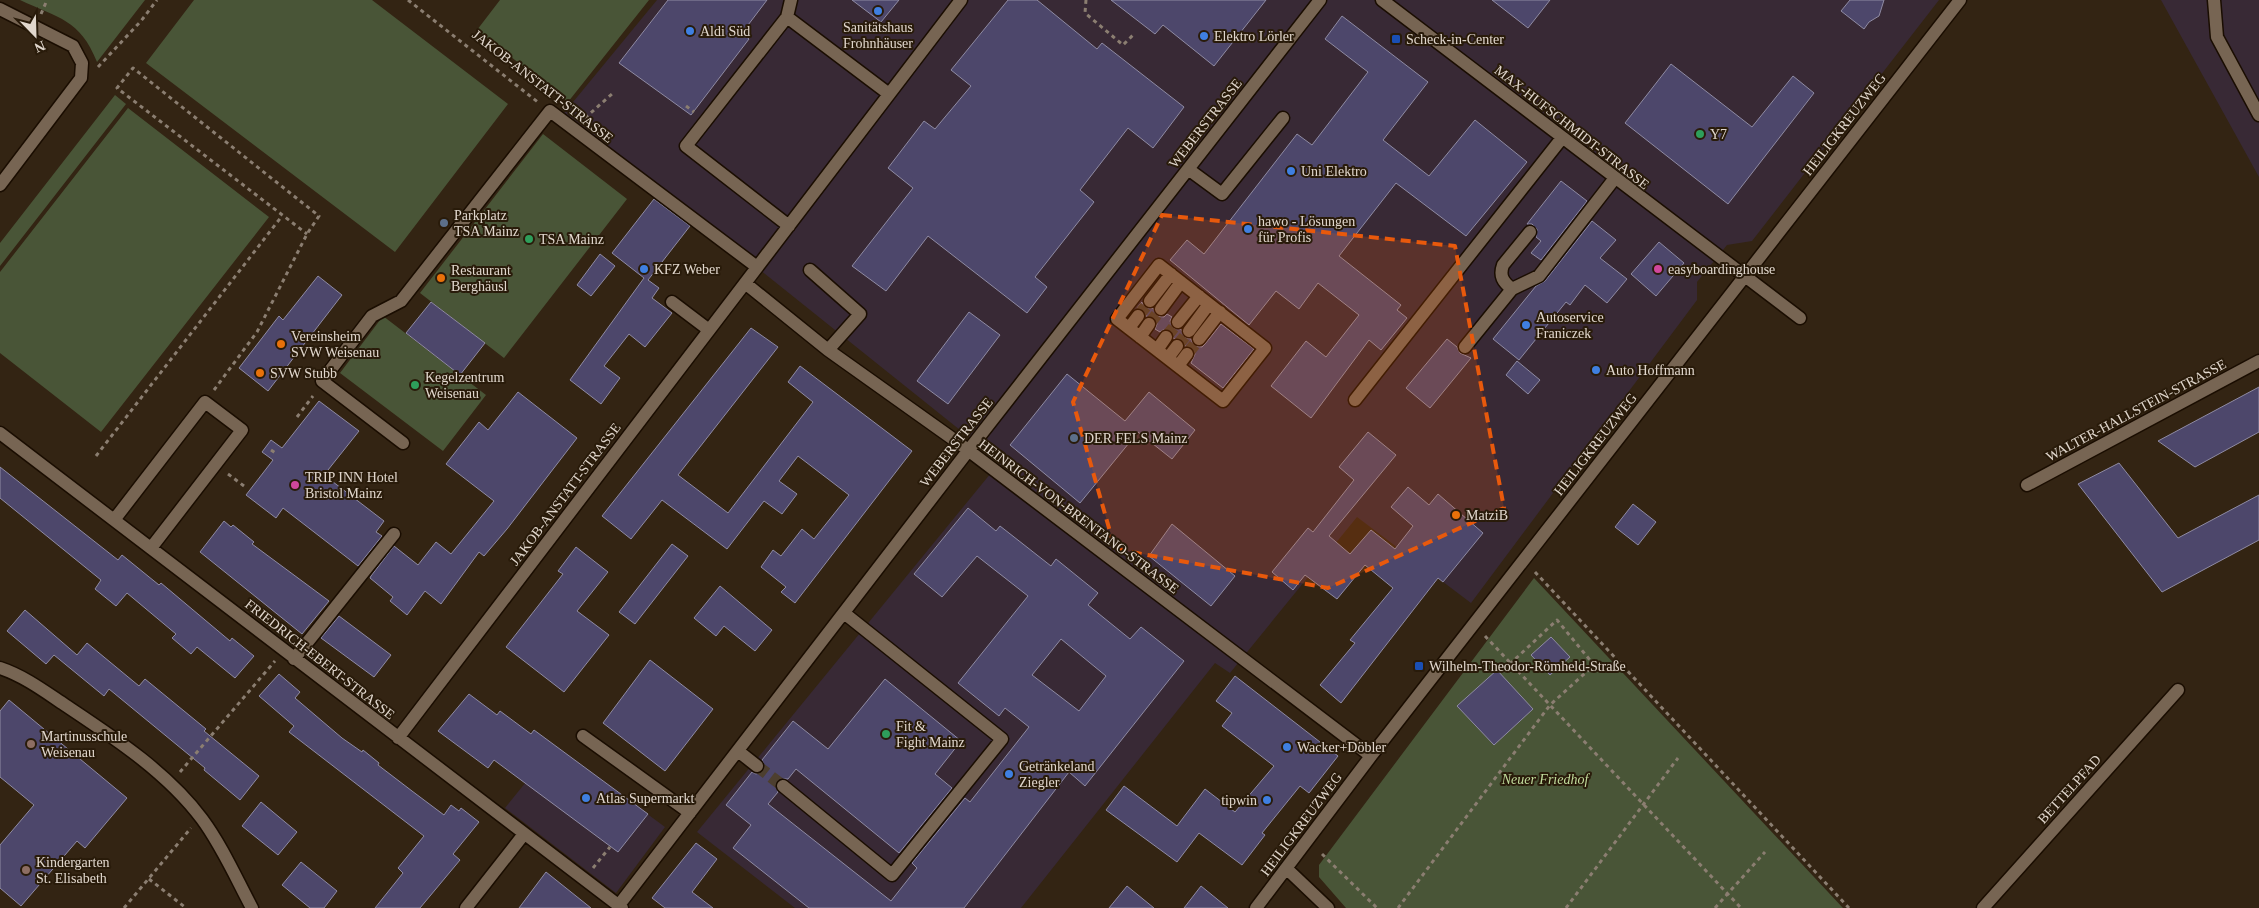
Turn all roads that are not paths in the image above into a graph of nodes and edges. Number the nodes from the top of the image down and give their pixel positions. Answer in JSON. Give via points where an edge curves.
{"nodes":[{"id":1,"x":791,"y":0,"type":"edge"},
{"id":2,"x":961,"y":0,"type":"edge"},
{"id":3,"x":1320,"y":0,"type":"edge"},
{"id":4,"x":1382,"y":0,"type":"edge"},
{"id":5,"x":1960,"y":0,"type":"edge"},
{"id":6,"x":2214,"y":0,"type":"edge"},
{"id":7,"x":0,"y":9,"type":"edge"},
{"id":8,"x":787,"y":17,"type":"junction"},
{"id":9,"x":889,"y":94,"type":"junction"},
{"id":10,"x":2259,"y":115,"type":"edge"},
{"id":11,"x":1283,"y":118,"type":"dead end"},
{"id":12,"x":1562,"y":138,"type":"junction"},
{"id":13,"x":1188,"y":169,"type":"junction"},
{"id":14,"x":1615,"y":178,"type":"junction"},
{"id":15,"x":0,"y":185,"type":"edge"},
{"id":16,"x":789,"y":226,"type":"junction"},
{"id":17,"x":1530,"y":232,"type":"dead end"},
{"id":18,"x":757,"y":267,"type":"junction"},
{"id":19,"x":810,"y":270,"type":"dead end"},
{"id":20,"x":1171,"y":274,"type":"junction"},
{"id":21,"x":1745,"y":276,"type":"junction"},
{"id":22,"x":1181,"y":282,"type":"junction"},
{"id":23,"x":745,"y":283,"type":"junction"},
{"id":24,"x":1512,"y":288,"type":"junction"},
{"id":25,"x":1199,"y":296,"type":"junction"},
{"id":26,"x":1150,"y":301,"type":"tunnel mouth"},
{"id":27,"x":672,"y":302,"type":"dead end"},
{"id":28,"x":1215,"y":308,"type":"junction"},
{"id":29,"x":1161,"y":309,"type":"tunnel mouth"},
{"id":30,"x":1138,"y":316,"type":"tunnel mouth"},
{"id":31,"x":1800,"y":318,"type":"dead end"},
{"id":32,"x":1178,"y":322,"type":"tunnel mouth"},
{"id":33,"x":1149,"y":324,"type":"tunnel mouth"},
{"id":34,"x":1129,"y":328,"type":"junction"},
{"id":35,"x":709,"y":330,"type":"junction"},
{"id":36,"x":1194,"y":335,"type":"tunnel mouth"},
{"id":37,"x":1140,"y":337,"type":"junction"},
{"id":38,"x":1166,"y":337,"type":"tunnel mouth"},
{"id":39,"x":1465,"y":346,"type":"dead end"},
{"id":40,"x":828,"y":350,"type":"junction"},
{"id":41,"x":1157,"y":350,"type":"junction"},
{"id":42,"x":1182,"y":350,"type":"tunnel mouth"},
{"id":43,"x":2259,"y":361,"type":"edge"},
{"id":44,"x":1173,"y":362,"type":"junction"},
{"id":45,"x":1355,"y":400,"type":"dead end"},
{"id":46,"x":0,"y":433,"type":"edge"},
{"id":47,"x":402,"y":443,"type":"dead end"},
{"id":48,"x":968,"y":451,"type":"junction"},
{"id":49,"x":2027,"y":485,"type":"dead end"},
{"id":50,"x":114,"y":520,"type":"junction"},
{"id":51,"x":394,"y":534,"type":"dead end"},
{"id":52,"x":151,"y":548,"type":"junction"},
{"id":53,"x":844,"y":613,"type":"junction"},
{"id":54,"x":289,"y":655,"type":"junction"},
{"id":55,"x":0,"y":668,"type":"edge"},
{"id":56,"x":2178,"y":690,"type":"dead end"},
{"id":57,"x":583,"y":736,"type":"dead end"},
{"id":58,"x":398,"y":738,"type":"junction"},
{"id":59,"x":738,"y":751,"type":"junction"},
{"id":60,"x":1371,"y":756,"type":"junction"},
{"id":61,"x":757,"y":766,"type":"tunnel mouth"},
{"id":62,"x":783,"y":786,"type":"tunnel mouth"},
{"id":63,"x":690,"y":813,"type":"junction"},
{"id":64,"x":524,"y":834,"type":"junction"},
{"id":65,"x":1287,"y":869,"type":"junction"},
{"id":66,"x":621,"y":907,"type":"edge"},
{"id":67,"x":252,"y":908,"type":"edge"},
{"id":68,"x":466,"y":908,"type":"edge"},
{"id":69,"x":1256,"y":908,"type":"edge"},
{"id":70,"x":1328,"y":908,"type":"edge"},
{"id":71,"x":1984,"y":908,"type":"edge"}],
"edges":[{"from":1,"to":8,"type":"street"},
{"from":2,"to":9,"type":"street","name":"JAKOB-ANSTATT-STRASSE"},
{"from":3,"to":13,"type":"street","name":"WEBERSTRASSE"},
{"from":4,"to":12,"type":"street","name":"MAX-HUFSCHMIDT-STRASSE"},
{"from":5,"to":21,"type":"street","name":"HEILIGKREUZWEG"},
{"from":6,"to":10,"type":"street","via":[[2217,37]]},
{"from":7,"to":15,"type":"street","via":[[73,46],[82,63],[81,78]]},
{"from":8,"to":9,"type":"street"},
{"from":8,"to":16,"type":"street","via":[[686,146]]},
{"from":9,"to":16,"type":"street","name":"JAKOB-ANSTATT-STRASSE"},
{"from":11,"to":13,"type":"street","via":[[1222,194]]},
{"from":12,"to":14,"type":"street","name":"MAX-HUFSCHMIDT-STRASSE"},
{"from":12,"to":45,"type":"street"},
{"from":13,"to":48,"type":"street","name":"WEBERSTRASSE"},
{"from":14,"to":21,"type":"street","name":"MAX-HUFSCHMIDT-STRASSE"},
{"from":14,"to":24,"type":"street","via":[[1539,276]]},
{"from":16,"to":18,"type":"street","name":"JAKOB-ANSTATT-STRASSE"},
{"from":17,"to":24,"type":"street","via":[[1500,271],[1501,277]]},
{"from":18,"to":23,"type":"street","name":"JAKOB-ANSTATT-STRASSE"},
{"from":18,"to":47,"type":"street","name":"JAKOB-ANSTATT-STRASSE","via":[[550,111],[401,301],[372,316],[322,381]]},
{"from":19,"to":40,"type":"street","via":[[860,314]]},
{"from":20,"to":22,"type":"street"},
{"from":20,"to":26,"type":"street"},
{"from":20,"to":34,"type":"street","via":[[1159,265],[1117,319]]},
{"from":21,"to":31,"type":"street"},
{"from":21,"to":60,"type":"street","name":"HEILIGKREUZWEG"},
{"from":22,"to":25,"type":"street"},
{"from":22,"to":29,"type":"street"},
{"from":23,"to":35,"type":"street","name":"JAKOB-ANSTATT-STRASSE"},
{"from":23,"to":40,"type":"street","name":"HEINRICH-VON-BRENTANO-STRASSE"},
{"from":24,"to":39,"type":"street"},
{"from":25,"to":28,"type":"street"},
{"from":25,"to":32,"type":"street"},
{"from":27,"to":35,"type":"street"},
{"from":28,"to":36,"type":"street"},
{"from":28,"to":44,"type":"street","via":[[1265,348],[1223,402]]},
{"from":30,"to":34,"type":"street"},
{"from":33,"to":37,"type":"street"},
{"from":34,"to":37,"type":"street"},
{"from":35,"to":58,"type":"street","name":"JAKOB-ANSTATT-STRASSE"},
{"from":37,"to":41,"type":"street"},
{"from":38,"to":41,"type":"street"},
{"from":40,"to":48,"type":"street","name":"HEINRICH-VON-BRENTANO-STRASSE"},
{"from":41,"to":44,"type":"street"},
{"from":42,"to":44,"type":"street"},
{"from":43,"to":49,"type":"street","name":"WALTER-HALLSTEIN-STRASSE"},
{"from":46,"to":50,"type":"street","name":"FRIEDRICH-EBERT-STRASSE"},
{"from":48,"to":53,"type":"street","name":"WEBERSTRASSE"},
{"from":48,"to":60,"type":"street","name":"HEINRICH-VON-BRENTANO-STRASSE"},
{"from":50,"to":52,"type":"street","name":"FRIEDRICH-EBERT-STRASSE"},
{"from":50,"to":52,"type":"street","via":[[205,402],[242,430]]},
{"from":51,"to":54,"type":"street"},
{"from":52,"to":54,"type":"street","name":"FRIEDRICH-EBERT-STRASSE"},
{"from":53,"to":59,"type":"street","name":"WEBERSTRASSE"},
{"from":53,"to":62,"type":"street","via":[[1002,739],[892,875]]},
{"from":54,"to":58,"type":"street","name":"FRIEDRICH-EBERT-STRASSE"},
{"from":55,"to":67,"type":"street","via":[[19,674],[114,737],[169,784],[217,840]]},
{"from":56,"to":71,"type":"street","name":"BETTELPFAD"},
{"from":57,"to":63,"type":"street"},
{"from":58,"to":64,"type":"street","name":"FRIEDRICH-EBERT-STRASSE"},
{"from":59,"to":61,"type":"street"},
{"from":59,"to":63,"type":"street","name":"WEBERSTRASSE"},
{"from":60,"to":65,"type":"street","name":"HEILIGKREUZWEG"},
{"from":63,"to":66,"type":"street","name":"WEBERSTRASSE"},
{"from":64,"to":66,"type":"street","name":"FRIEDRICH-EBERT-STRASSE"},
{"from":64,"to":68,"type":"street"},
{"from":65,"to":69,"type":"street","name":"HEILIGKREUZWEG"},
{"from":65,"to":70,"type":"street"}]}
